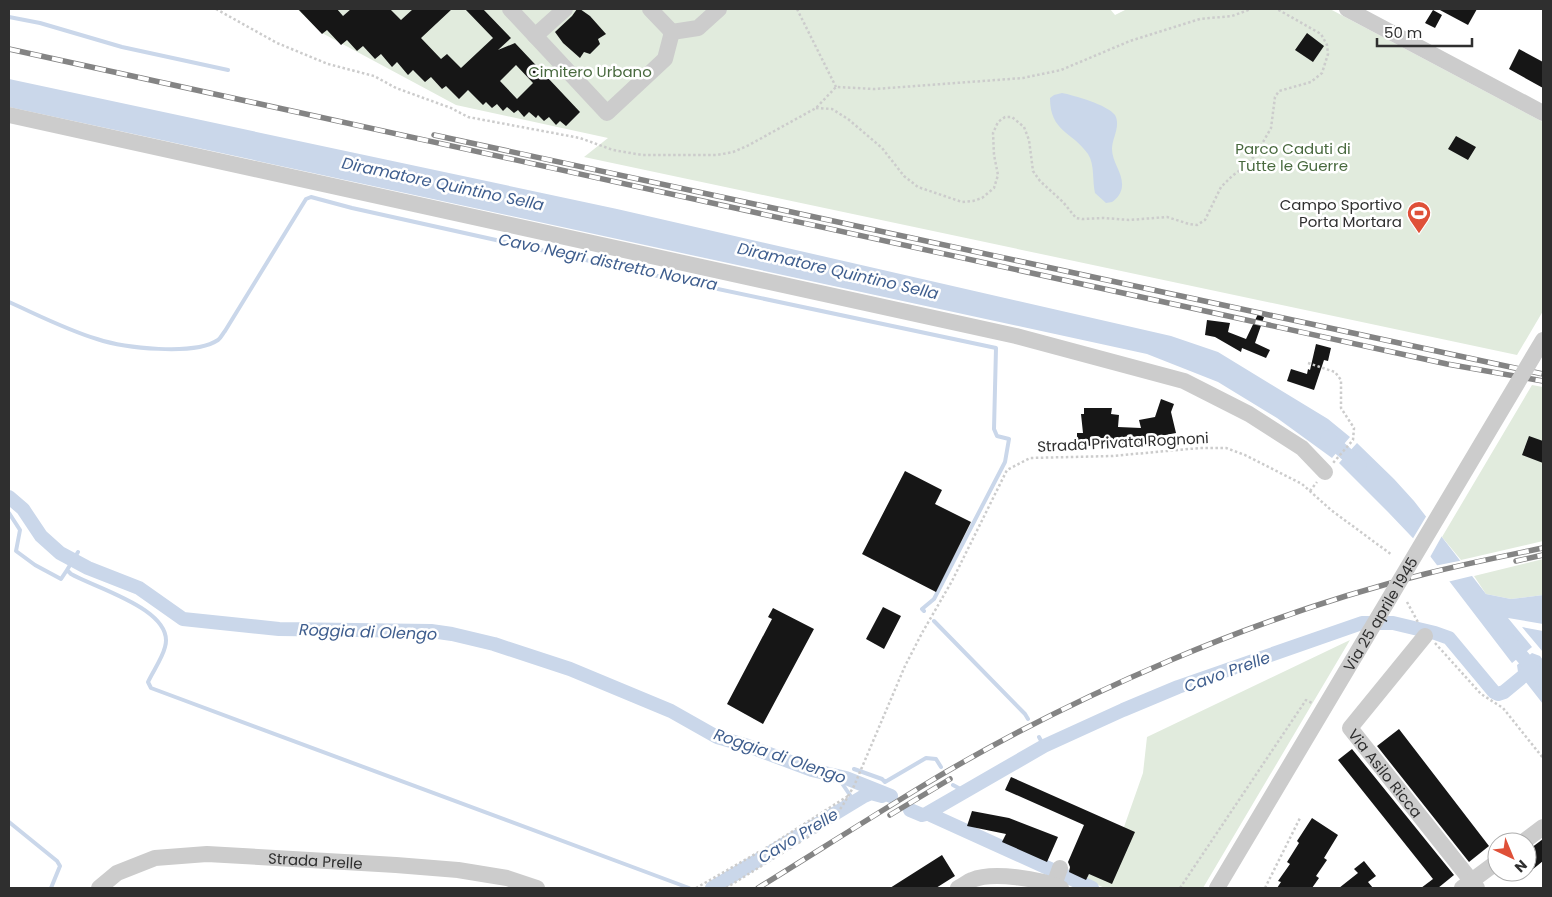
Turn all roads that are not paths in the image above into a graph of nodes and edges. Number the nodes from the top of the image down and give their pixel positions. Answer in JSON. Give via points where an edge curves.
{"nodes":[{"id":1,"x":510,"y":9,"type":"edge"},
{"id":2,"x":565,"y":9,"type":"edge"},
{"id":3,"x":650,"y":9,"type":"edge"},
{"id":4,"x":718,"y":9,"type":"edge"},
{"id":5,"x":1347,"y":9,"type":"edge"},
{"id":6,"x":672,"y":32,"type":"junction"},
{"id":7,"x":535,"y":36,"type":"junction"},
{"id":8,"x":1543,"y":113,"type":"edge"},
{"id":9,"x":9,"y":115,"type":"edge"},
{"id":10,"x":1543,"y":340,"type":"edge"},
{"id":11,"x":1330,"y":466,"type":"road end"},
{"id":12,"x":1422,"y":630,"type":"road end"},
{"id":13,"x":1487,"y":871,"type":"edge"},
{"id":14,"x":1058,"y":880,"type":"edge"},
{"id":15,"x":1470,"y":886,"type":"edge"},
{"id":16,"x":99,"y":888,"type":"edge"},
{"id":17,"x":537,"y":888,"type":"edge"},
{"id":18,"x":958,"y":888,"type":"edge"},
{"id":19,"x":1217,"y":888,"type":"edge"}],
"edges":[{"from":1,"to":7,"type":"street"},
{"from":2,"to":7,"type":"street"},
{"from":3,"to":6,"type":"street"},
{"from":4,"to":6,"type":"street","via":[[698,28]]},
{"from":5,"to":8,"type":"street"},
{"from":6,"to":7,"type":"street","via":[[665,59],[607,112]]},
{"from":9,"to":11,"type":"street","via":[[1016,336],[1184,381],[1249,414]]},
{"from":10,"to":19,"type":"street","name":"Via 25 aprile 1945","bridge":true},
{"from":12,"to":15,"type":"street","name":"Via Asilo Ricca","via":[[1350,728]]},
{"from":13,"to":15,"type":"street"},
{"from":14,"to":18,"type":"street","via":[[990,876],[972,880]]},
{"from":16,"to":17,"type":"street","name":"Strada Prelle","via":[[117,874],[154,858],[207,854],[458,870],[507,878]]}]}
